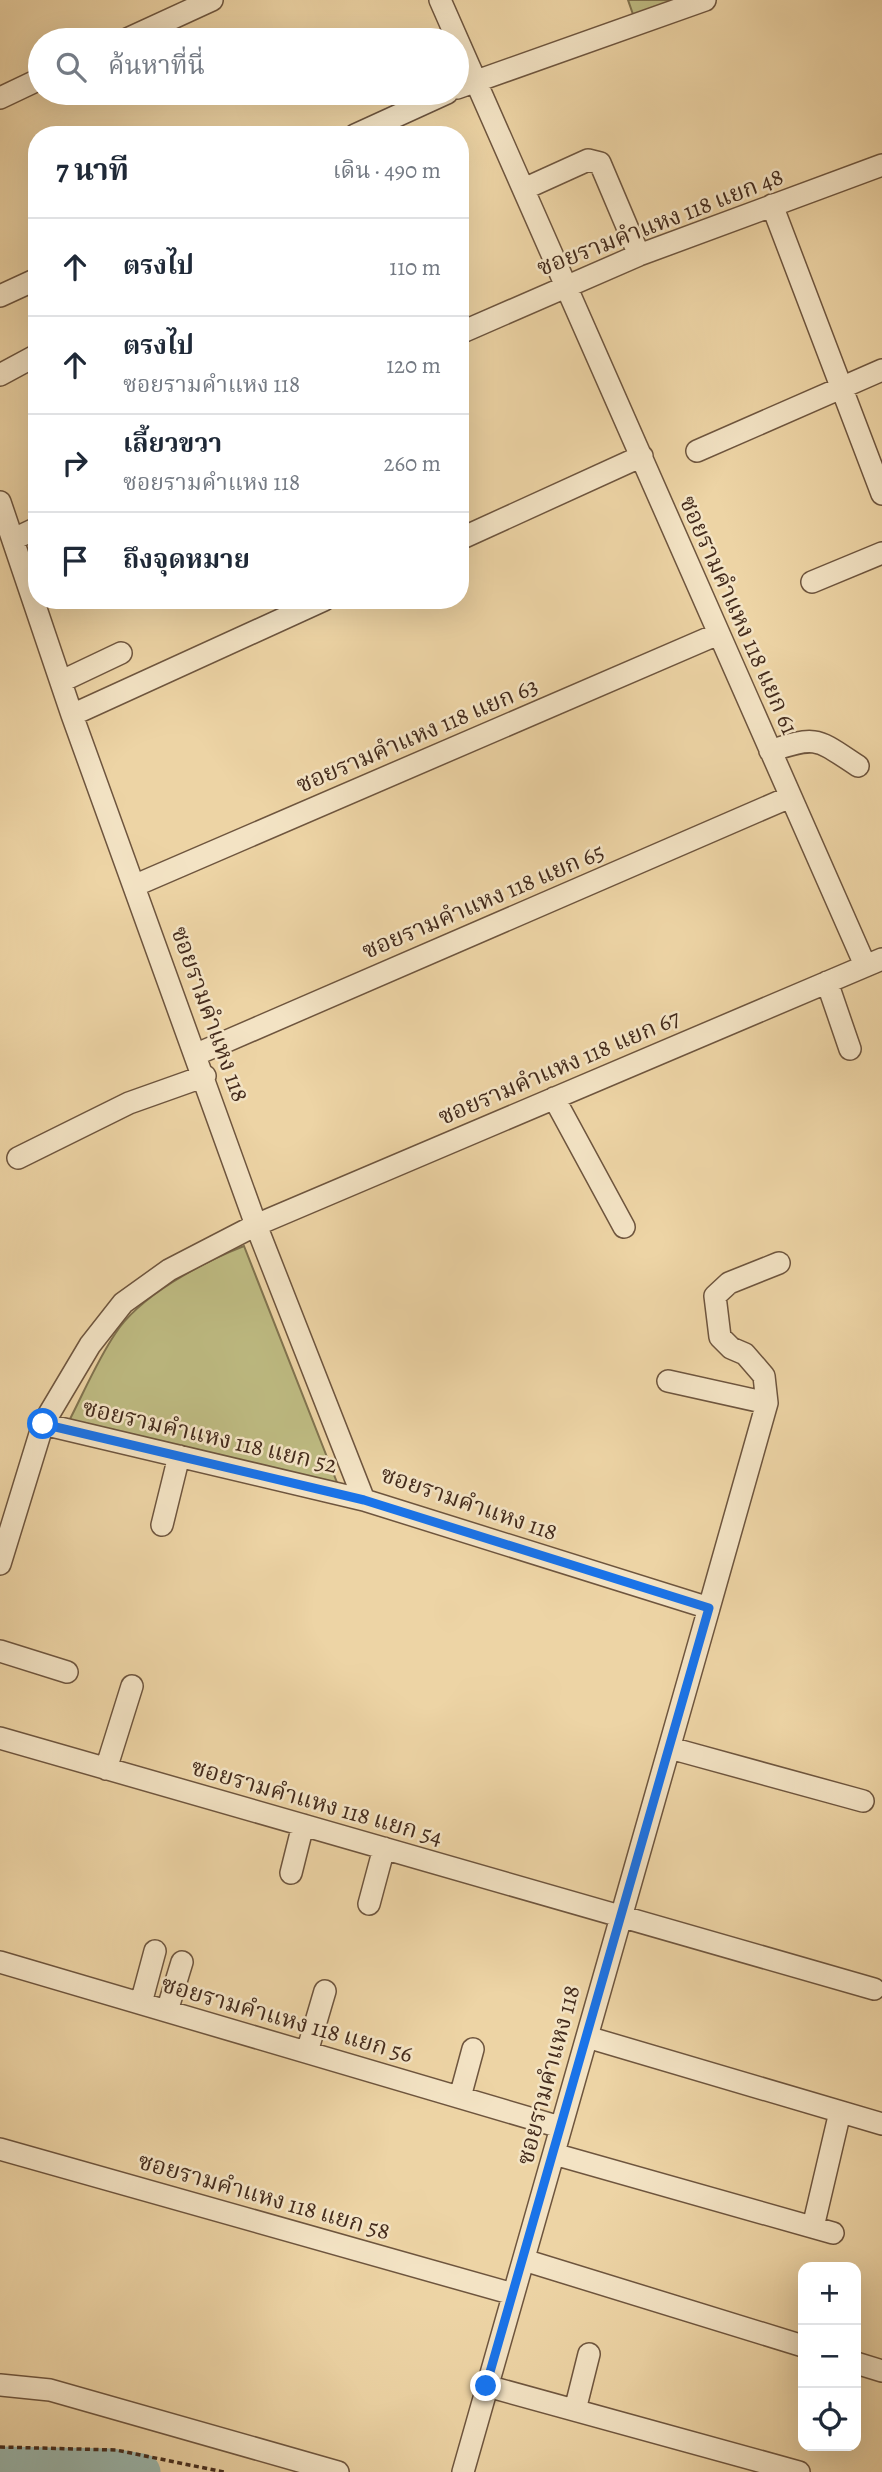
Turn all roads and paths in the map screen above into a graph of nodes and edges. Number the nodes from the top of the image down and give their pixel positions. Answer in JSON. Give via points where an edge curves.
{"nodes":[{"id":1,"x":212,"y":0,"type":"edge"},
{"id":2,"x":440,"y":0,"type":"edge"},
{"id":3,"x":705,"y":0,"type":"edge"},
{"id":4,"x":151,"y":28,"type":"edge"},
{"id":5,"x":449,"y":28,"type":"edge"},
{"id":6,"x":469,"y":83,"type":"edge"},
{"id":7,"x":28,"y":85,"type":"edge"},
{"id":8,"x":469,"y":89,"type":"edge"},
{"id":9,"x":0,"y":98,"type":"edge"},
{"id":10,"x":421,"y":105,"type":"edge"},
{"id":11,"x":375,"y":126,"type":"edge"},
{"id":12,"x":882,"y":165,"type":"edge"},
{"id":13,"x":524,"y":189,"type":"junction"},
{"id":14,"x":772,"y":205,"type":"junction"},
{"id":15,"x":639,"y":255,"type":"junction"},
{"id":16,"x":28,"y":283,"type":"edge"},
{"id":17,"x":566,"y":285,"type":"junction"},
{"id":18,"x":0,"y":296,"type":"edge"},
{"id":19,"x":469,"y":329,"type":"edge"},
{"id":20,"x":28,"y":360,"type":"edge"},
{"id":21,"x":882,"y":370,"type":"edge"},
{"id":22,"x":0,"y":375,"type":"edge"},
{"id":23,"x":842,"y":386,"type":"junction"},
{"id":24,"x":697,"y":451,"type":"dead end"},
{"id":25,"x":642,"y":456,"type":"junction"},
{"id":26,"x":882,"y":494,"type":"edge"},
{"id":27,"x":0,"y":502,"type":"edge"},
{"id":28,"x":28,"y":532,"type":"edge"},
{"id":29,"x":469,"y":535,"type":"edge"},
{"id":30,"x":14,"y":539,"type":"junction"},
{"id":31,"x":882,"y":553,"type":"edge"},
{"id":32,"x":28,"y":580,"type":"edge"},
{"id":33,"x":812,"y":582,"type":"dead end"},
{"id":34,"x":38,"y":609,"type":"edge"},
{"id":35,"x":304,"y":609,"type":"edge"},
{"id":36,"x":718,"y":634,"type":"junction"},
{"id":37,"x":121,"y":653,"type":"dead end"},
{"id":38,"x":62,"y":681,"type":"junction"},
{"id":39,"x":72,"y":715,"type":"junction"},
{"id":40,"x":770,"y":751,"type":"junction"},
{"id":41,"x":858,"y":766,"type":"dead end"},
{"id":42,"x":790,"y":797,"type":"junction"},
{"id":43,"x":136,"y":885,"type":"junction"},
{"id":44,"x":874,"y":962,"type":"edge"},
{"id":45,"x":827,"y":982,"type":"junction"},
{"id":46,"x":850,"y":1049,"type":"dead end"},
{"id":47,"x":197,"y":1054,"type":"junction"},
{"id":48,"x":205,"y":1076,"type":"junction"},
{"id":49,"x":554,"y":1098,"type":"junction"},
{"id":50,"x":18,"y":1158,"type":"dead end"},
{"id":51,"x":256,"y":1225,"type":"junction"},
{"id":52,"x":624,"y":1227,"type":"dead end"},
{"id":53,"x":779,"y":1263,"type":"dead end"},
{"id":54,"x":668,"y":1381,"type":"dead end"},
{"id":55,"x":767,"y":1404,"type":"junction"},
{"id":56,"x":43,"y":1424,"type":"junction"},
{"id":57,"x":179,"y":1456,"type":"junction"},
{"id":58,"x":364,"y":1500,"type":"junction"},
{"id":59,"x":162,"y":1525,"type":"dead end"},
{"id":60,"x":0,"y":1564,"type":"edge"},
{"id":61,"x":709,"y":1608,"type":"junction"},
{"id":62,"x":0,"y":1651,"type":"edge"},
{"id":63,"x":67,"y":1672,"type":"dead end"},
{"id":64,"x":132,"y":1686,"type":"dead end"},
{"id":65,"x":0,"y":1738,"type":"edge"},
{"id":66,"x":670,"y":1748,"type":"junction"},
{"id":67,"x":106,"y":1769,"type":"junction"},
{"id":68,"x":863,"y":1801,"type":"dead end"},
{"id":69,"x":303,"y":1825,"type":"junction"},
{"id":70,"x":384,"y":1848,"type":"junction"},
{"id":71,"x":291,"y":1873,"type":"dead end"},
{"id":72,"x":369,"y":1904,"type":"dead end"},
{"id":73,"x":619,"y":1915,"type":"junction"},
{"id":74,"x":155,"y":1951,"type":"dead end"},
{"id":75,"x":0,"y":1962,"type":"edge"},
{"id":76,"x":181,"y":1962,"type":"dead end"},
{"id":77,"x":874,"y":1989,"type":"dead end"},
{"id":78,"x":325,"y":1991,"type":"dead end"},
{"id":79,"x":141,"y":2003,"type":"junction"},
{"id":80,"x":167,"y":2011,"type":"junction"},
{"id":81,"x":587,"y":2037,"type":"junction"},
{"id":82,"x":473,"y":2049,"type":"dead end"},
{"id":83,"x":307,"y":2052,"type":"junction"},
{"id":84,"x":460,"y":2097,"type":"junction"},
{"id":85,"x":840,"y":2112,"type":"junction"},
{"id":86,"x":882,"y":2124,"type":"edge"},
{"id":87,"x":560,"y":2127,"type":"junction"},
{"id":88,"x":0,"y":2149,"type":"edge"},
{"id":89,"x":554,"y":2154,"type":"junction"},
{"id":90,"x":524,"y":2260,"type":"junction"},
{"id":91,"x":513,"y":2294,"type":"junction"},
{"id":92,"x":798,"y":2344,"type":"edge"},
{"id":93,"x":589,"y":2354,"type":"dead end"},
{"id":94,"x":861,"y":2365,"type":"edge"},
{"id":95,"x":882,"y":2371,"type":"edge"},
{"id":96,"x":0,"y":2385,"type":"edge"},
{"id":97,"x":486,"y":2386,"type":"junction"},
{"id":98,"x":575,"y":2410,"type":"junction"},
{"id":99,"x":0,"y":2447,"type":"edge"},
{"id":100,"x":224,"y":2472,"type":"edge"},
{"id":101,"x":338,"y":2472,"type":"edge"},
{"id":102,"x":463,"y":2472,"type":"edge"},
{"id":103,"x":799,"y":2472,"type":"edge"}],
"edges":[{"from":1,"to":4,"type":"street"},
{"from":2,"to":5,"type":"street","name":"ซอยรามคำแหง 118 แยก 61"},
{"from":3,"to":6,"type":"street"},
{"from":7,"to":9,"type":"street"},
{"from":8,"to":13,"type":"street","name":"ซอยรามคำแหง 118 แยก 61"},
{"from":10,"to":11,"type":"street"},
{"from":12,"to":14,"type":"street","name":"ซอยรามคำแหง 118 แยก 48"},
{"from":13,"to":15,"type":"street","via":[[588,160],[600,163]]},
{"from":13,"to":17,"type":"street","name":"ซอยรามคำแหง 118 แยก 61"},
{"from":14,"to":15,"type":"street","name":"ซอยรามคำแหง 118 แยก 48"},
{"from":14,"to":23,"type":"street"},
{"from":15,"to":17,"type":"street","name":"ซอยรามคำแหง 118 แยก 48"},
{"from":16,"to":18,"type":"street"},
{"from":17,"to":19,"type":"street","name":"ซอยรามคำแหง 118 แยก 48"},
{"from":17,"to":25,"type":"street","name":"ซอยรามคำแหง 118 แยก 61"},
{"from":20,"to":22,"type":"street"},
{"from":21,"to":23,"type":"street"},
{"from":23,"to":24,"type":"street"},
{"from":23,"to":26,"type":"street"},
{"from":25,"to":29,"type":"street"},
{"from":25,"to":36,"type":"street","name":"ซอยรามคำแหง 118 แยก 61"},
{"from":27,"to":30,"type":"street","name":"ซอยรามคำแหง 118"},
{"from":28,"to":30,"type":"street"},
{"from":30,"to":32,"type":"street","name":"ซอยรามคำแหง 118"},
{"from":31,"to":33,"type":"street"},
{"from":34,"to":38,"type":"street","name":"ซอยรามคำแหง 118"},
{"from":35,"to":39,"type":"street"},
{"from":36,"to":40,"type":"street","name":"ซอยรามคำแหง 118 แยก 61"},
{"from":36,"to":43,"type":"street","name":"ซอยรามคำแหง 118 แยก 63"},
{"from":37,"to":38,"type":"street"},
{"from":38,"to":39,"type":"street","name":"ซอยรามคำแหง 118"},
{"from":39,"to":43,"type":"street","name":"ซอยรามคำแหง 118"},
{"from":40,"to":41,"type":"street","via":[[818,740]]},
{"from":40,"to":42,"type":"street","name":"ซอยรามคำแหง 118 แยก 61"},
{"from":42,"to":44,"type":"street","name":"ซอยรามคำแหง 118 แยก 61"},
{"from":42,"to":47,"type":"street","name":"ซอยรามคำแหง 118 แยก 65"},
{"from":43,"to":47,"type":"street","name":"ซอยรามคำแหง 118"},
{"from":44,"to":45,"type":"street","name":"ซอยรามคำแหง 118 แยก 67"},
{"from":45,"to":46,"type":"street"},
{"from":45,"to":49,"type":"street","name":"ซอยรามคำแหง 118 แยก 67"},
{"from":47,"to":48,"type":"street","name":"ซอยรามคำแหง 118"},
{"from":48,"to":50,"type":"street","via":[[129,1103]]},
{"from":48,"to":51,"type":"street","name":"ซอยรามคำแหง 118"},
{"from":49,"to":51,"type":"street","name":"ซอยรามคำแหง 118 แยก 67"},
{"from":49,"to":52,"type":"street"},
{"from":51,"to":56,"type":"street","name":"ซอยรามคำแหง 118 แยก 67","via":[[169,1270],[123,1303],[90,1345]]},
{"from":51,"to":58,"type":"street","name":"ซอยรามคำแหง 118"},
{"from":53,"to":55,"type":"street","via":[[729,1283],[715,1296],[720,1337],[745,1354],[764,1376]]},
{"from":54,"to":55,"type":"street"},
{"from":55,"to":61,"type":"street"},
{"from":56,"to":57,"type":"street","name":"ซอยรามคำแหง 118 แยก 52"},
{"from":56,"to":60,"type":"street","name":"ซอยรามคำแหง 118 แยก 67"},
{"from":57,"to":58,"type":"street","name":"ซอยรามคำแหง 118 แยก 52"},
{"from":57,"to":59,"type":"street"},
{"from":58,"to":61,"type":"street","name":"ซอยรามคำแหง 118"},
{"from":61,"to":66,"type":"street","name":"ซอยรามคำแหง 118"},
{"from":62,"to":63,"type":"street"},
{"from":64,"to":67,"type":"street"},
{"from":65,"to":67,"type":"street","name":"ซอยรามคำแหง 118 แยก 54"},
{"from":66,"to":68,"type":"street"},
{"from":66,"to":73,"type":"street","name":"ซอยรามคำแหง 118"},
{"from":67,"to":69,"type":"street","name":"ซอยรามคำแหง 118 แยก 54"},
{"from":69,"to":70,"type":"street","name":"ซอยรามคำแหง 118 แยก 54"},
{"from":69,"to":71,"type":"street"},
{"from":70,"to":72,"type":"street"},
{"from":70,"to":73,"type":"street","name":"ซอยรามคำแหง 118 แยก 54"},
{"from":73,"to":77,"type":"street","name":"ซอยรามคำแหง 118 แยก 54"},
{"from":73,"to":81,"type":"street","name":"ซอยรามคำแหง 118"},
{"from":74,"to":79,"type":"street"},
{"from":75,"to":79,"type":"street","name":"ซอยรามคำแหง 118 แยก 56"},
{"from":76,"to":80,"type":"street"},
{"from":78,"to":83,"type":"street"},
{"from":79,"to":80,"type":"street","name":"ซอยรามคำแหง 118 แยก 56"},
{"from":80,"to":83,"type":"street","name":"ซอยรามคำแหง 118 แยก 56"},
{"from":81,"to":85,"type":"street"},
{"from":81,"to":87,"type":"street","name":"ซอยรามคำแหง 118"},
{"from":82,"to":84,"type":"street"},
{"from":83,"to":84,"type":"street","name":"ซอยรามคำแหง 118 แยก 56"},
{"from":84,"to":87,"type":"street","name":"ซอยรามคำแหง 118 แยก 56"},
{"from":85,"to":86,"type":"street"},
{"from":85,"to":89,"type":"street","via":[[823,2230]]},
{"from":87,"to":89,"type":"street","name":"ซอยรามคำแหง 118"},
{"from":88,"to":91,"type":"street","name":"ซอยรามคำแหง 118 แยก 58"},
{"from":89,"to":90,"type":"street","name":"ซอยรามคำแหง 118"},
{"from":90,"to":91,"type":"street","name":"ซอยรามคำแหง 118"},
{"from":90,"to":92,"type":"street"},
{"from":91,"to":97,"type":"street","name":"ซอยรามคำแหง 118"},
{"from":93,"to":98,"type":"street"},
{"from":94,"to":95,"type":"street"},
{"from":96,"to":101,"type":"street","via":[[50,2390]]},
{"from":97,"to":98,"type":"street"},
{"from":97,"to":102,"type":"street","name":"ซอยรามคำแหง 118"},
{"from":98,"to":103,"type":"street"},
{"from":99,"to":100,"type":"path","via":[[116,2450]]}]}
